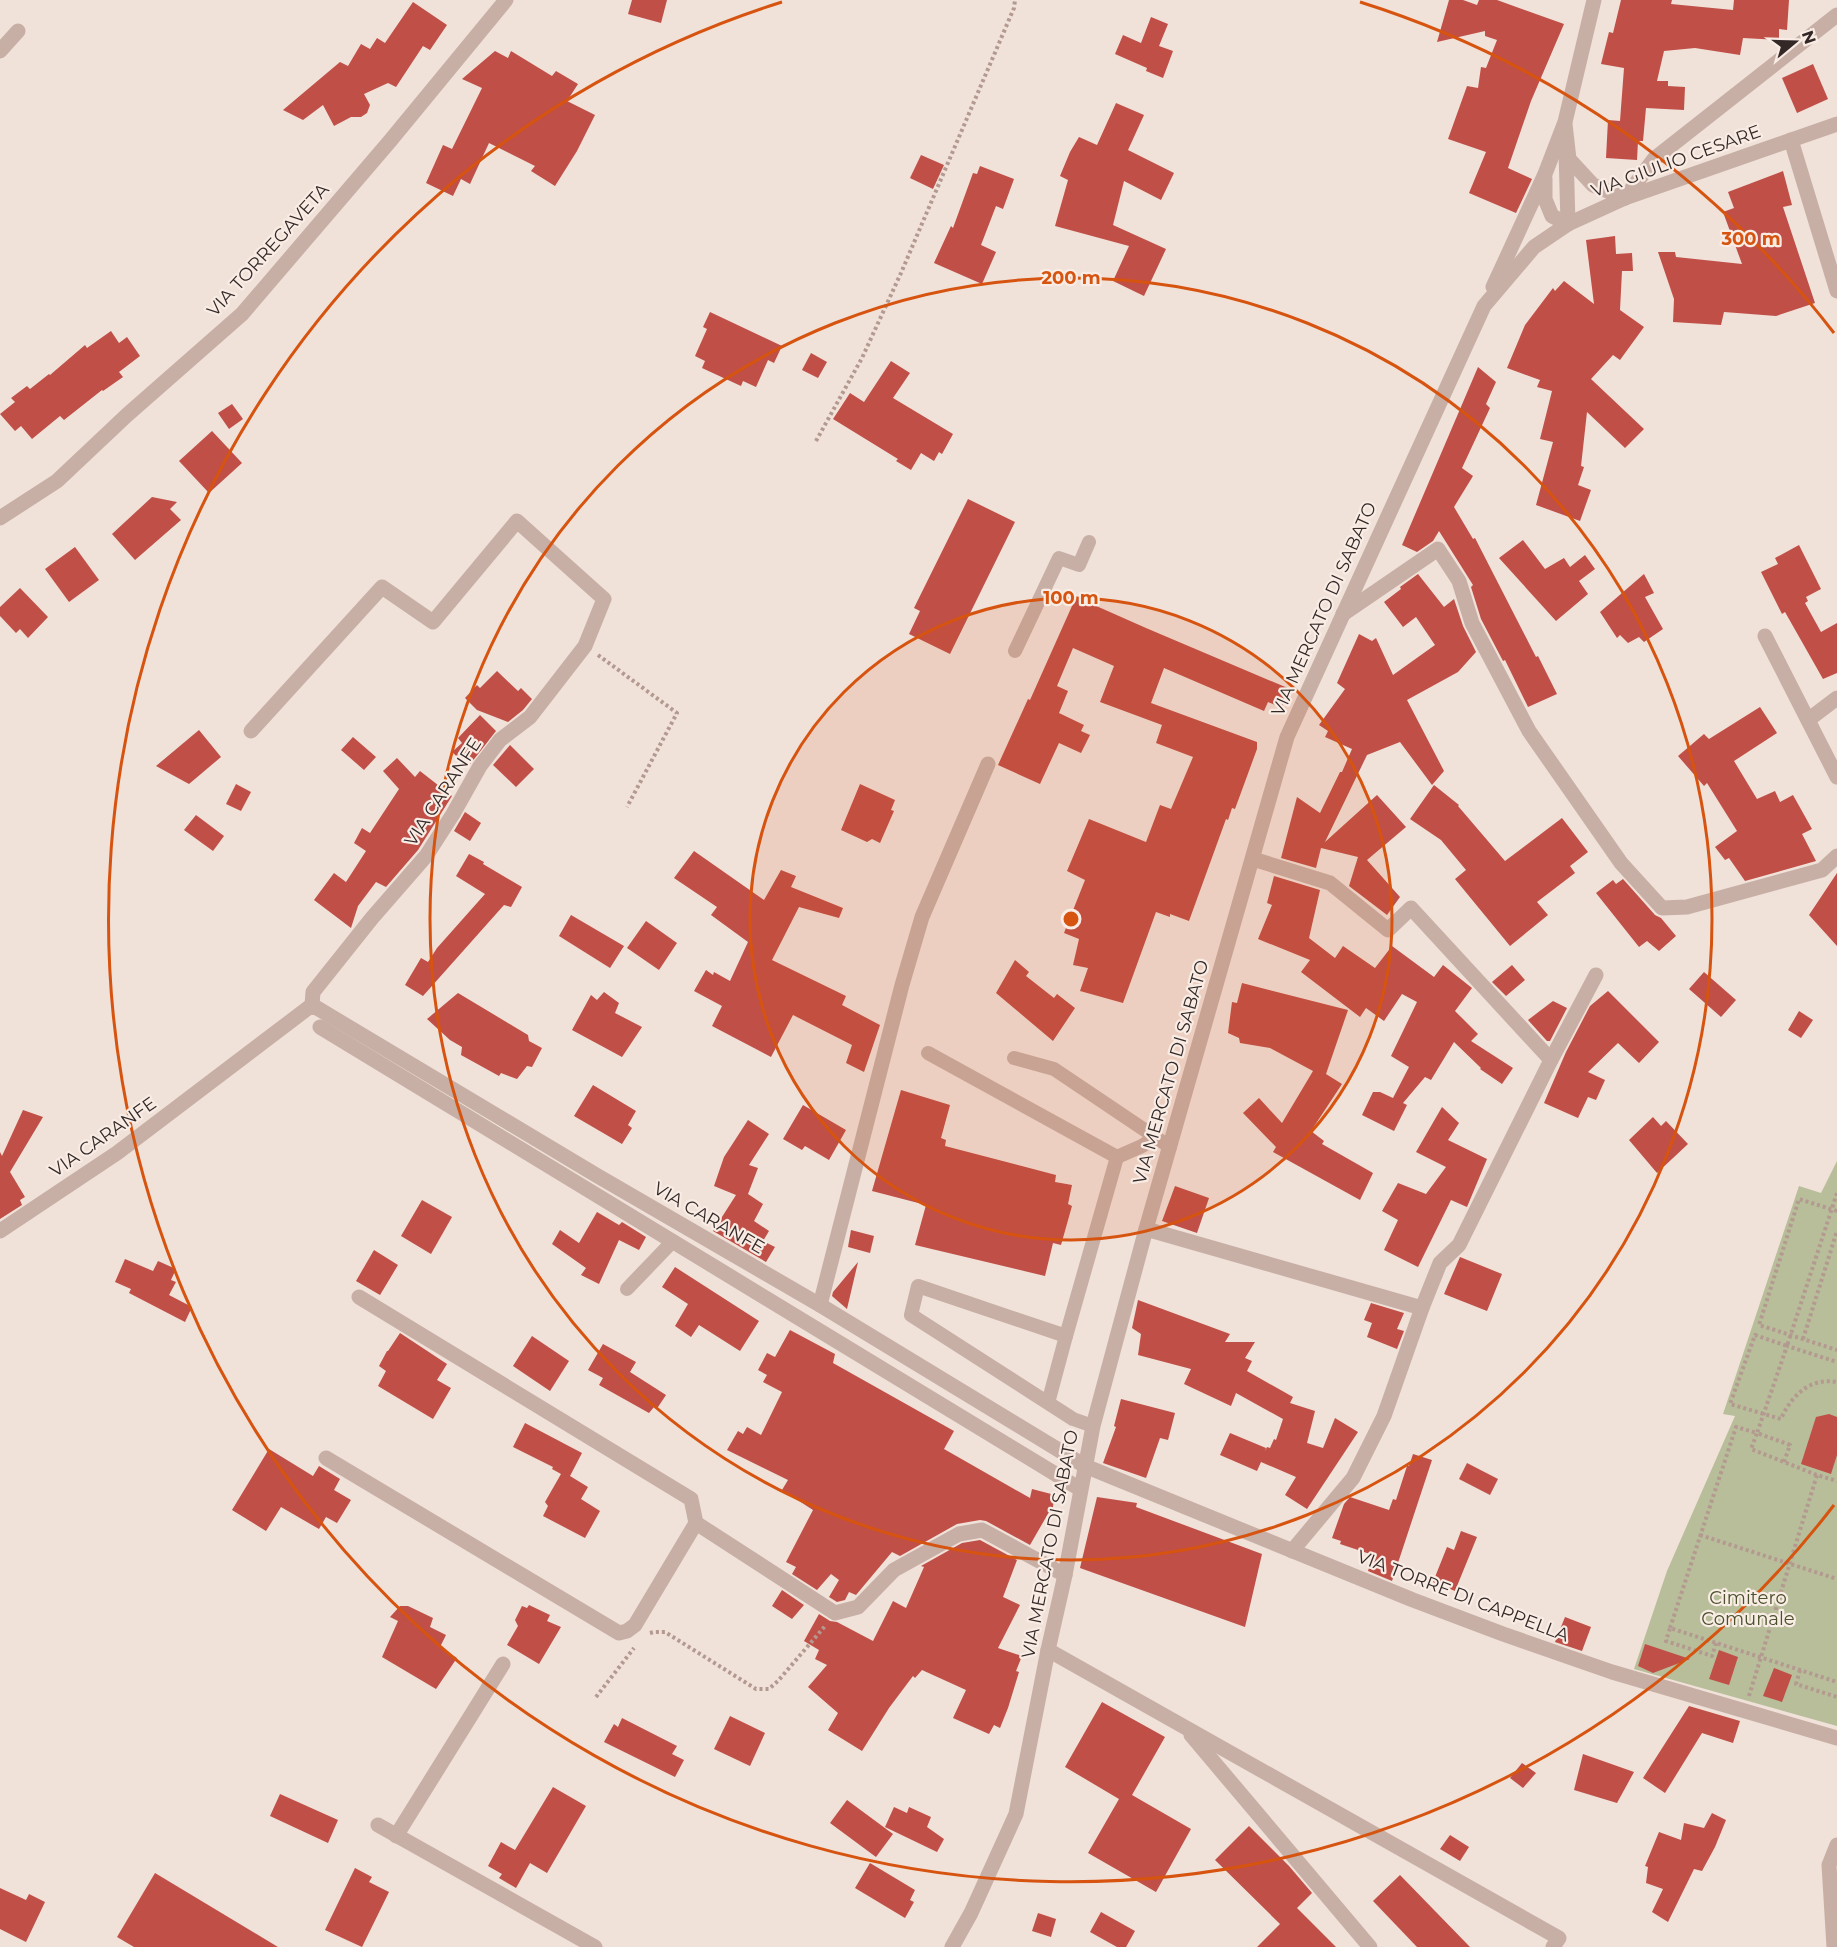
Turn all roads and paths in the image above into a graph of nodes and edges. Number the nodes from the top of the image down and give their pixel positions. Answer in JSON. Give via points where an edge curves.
{"nodes":[{"id":1,"x":506,"y":0,"type":"edge"},
{"id":2,"x":1016,"y":0,"type":"edge"},
{"id":3,"x":1594,"y":0,"type":"edge"},
{"id":4,"x":1837,"y":15,"type":"edge"},
{"id":5,"x":18,"y":31,"type":"dead end"},
{"id":6,"x":0,"y":51,"type":"edge"},
{"id":7,"x":1565,"y":122,"type":"junction"},
{"id":8,"x":1837,"y":124,"type":"edge"},
{"id":9,"x":1791,"y":140,"type":"junction"},
{"id":10,"x":1545,"y":174,"type":"junction"},
{"id":11,"x":1625,"y":198,"type":"junction"},
{"id":12,"x":1568,"y":224,"type":"junction"},
{"id":13,"x":1534,"y":247,"type":"joint"},
{"id":14,"x":1837,"y":291,"type":"edge"},
{"id":15,"x":1484,"y":306,"type":"junction"},
{"id":16,"x":816,"y":441,"type":"dead end"},
{"id":17,"x":0,"y":518,"type":"edge"},
{"id":18,"x":1089,"y":542,"type":"dead end"},
{"id":19,"x":1343,"y":614,"type":"junction"},
{"id":20,"x":1765,"y":636,"type":"dead end"},
{"id":21,"x":585,"y":646,"type":"junction"},
{"id":22,"x":1015,"y":651,"type":"dead end"},
{"id":23,"x":1837,"y":698,"type":"edge"},
{"id":24,"x":1808,"y":720,"type":"junction"},
{"id":25,"x":251,"y":731,"type":"dead end"},
{"id":26,"x":988,"y":764,"type":"dead end"},
{"id":27,"x":1837,"y":777,"type":"edge"},
{"id":28,"x":627,"y":807,"type":"dead end"},
{"id":29,"x":1837,"y":856,"type":"edge"},
{"id":30,"x":1253,"y":859,"type":"junction"},
{"id":31,"x":1596,"y":975,"type":"dead end"},
{"id":32,"x":312,"y":1005,"type":"junction"},
{"id":33,"x":320,"y":1027,"type":"dead end"},
{"id":34,"x":928,"y":1053,"type":"dead end"},
{"id":35,"x":1014,"y":1058,"type":"dead end"},
{"id":36,"x":1551,"y":1060,"type":"junction"},
{"id":37,"x":1156,"y":1137,"type":"junction"},
{"id":38,"x":1170,"y":1147,"type":"junction"},
{"id":39,"x":1117,"y":1157,"type":"junction"},
{"id":40,"x":1837,"y":1192,"type":"edge"},
{"id":41,"x":1831,"y":1209,"type":"junction"},
{"id":42,"x":1837,"y":1211,"type":"edge"},
{"id":43,"x":1146,"y":1229,"type":"junction"},
{"id":44,"x":0,"y":1231,"type":"edge"},
{"id":45,"x":1837,"y":1231,"type":"edge"},
{"id":46,"x":673,"y":1241,"type":"junction"},
{"id":47,"x":627,"y":1289,"type":"dead end"},
{"id":48,"x":359,"y":1297,"type":"dead end"},
{"id":49,"x":820,"y":1305,"type":"junction"},
{"id":50,"x":1422,"y":1308,"type":"junction"},
{"id":51,"x":1791,"y":1335,"type":"junction"},
{"id":52,"x":1066,"y":1336,"type":"junction"},
{"id":53,"x":1803,"y":1339,"type":"junction"},
{"id":54,"x":1787,"y":1346,"type":"junction"},
{"id":55,"x":1837,"y":1350,"type":"edge"},
{"id":56,"x":1837,"y":1362,"type":"edge"},
{"id":57,"x":1837,"y":1382,"type":"edge"},
{"id":58,"x":1048,"y":1403,"type":"junction"},
{"id":59,"x":1764,"y":1414,"type":"junction"},
{"id":60,"x":1093,"y":1426,"type":"junction"},
{"id":61,"x":1757,"y":1434,"type":"junction"},
{"id":62,"x":326,"y":1458,"type":"dead end"},
{"id":63,"x":1784,"y":1462,"type":"junction"},
{"id":64,"x":1085,"y":1466,"type":"junction"},
{"id":65,"x":1817,"y":1475,"type":"junction"},
{"id":66,"x":1837,"y":1481,"type":"edge"},
{"id":67,"x":1080,"y":1489,"type":"junction"},
{"id":68,"x":696,"y":1523,"type":"junction"},
{"id":69,"x":1700,"y":1535,"type":"junction"},
{"id":70,"x":1292,"y":1551,"type":"junction"},
{"id":71,"x":1789,"y":1564,"type":"junction"},
{"id":72,"x":1065,"y":1575,"type":"junction"},
{"id":73,"x":1837,"y":1579,"type":"edge"},
{"id":74,"x":835,"y":1613,"type":"junction"},
{"id":75,"x":1670,"y":1628,"type":"junction"},
{"id":76,"x":642,"y":1637,"type":"dead end"},
{"id":77,"x":1716,"y":1642,"type":"junction"},
{"id":78,"x":635,"y":1645,"type":"dead end"},
{"id":79,"x":1048,"y":1650,"type":"junction"},
{"id":80,"x":1761,"y":1657,"type":"junction"},
{"id":81,"x":503,"y":1664,"type":"dead end"},
{"id":82,"x":1800,"y":1670,"type":"junction"},
{"id":83,"x":1837,"y":1682,"type":"edge"},
{"id":84,"x":596,"y":1697,"type":"dead end"},
{"id":85,"x":1837,"y":1697,"type":"edge"},
{"id":86,"x":1744,"y":1711,"type":"junction"},
{"id":87,"x":1183,"y":1726,"type":"junction"},
{"id":88,"x":1837,"y":1738,"type":"edge"},
{"id":89,"x":378,"y":1825,"type":"dead end"},
{"id":90,"x":396,"y":1836,"type":"junction"},
{"id":91,"x":1837,"y":1845,"type":"edge"},
{"id":92,"x":595,"y":1947,"type":"edge"},
{"id":93,"x":952,"y":1947,"type":"edge"},
{"id":94,"x":1370,"y":1947,"type":"edge"},
{"id":95,"x":1553,"y":1947,"type":"edge"},
{"id":96,"x":1834,"y":1947,"type":"edge"}],
"edges":[{"from":1,"to":17,"type":"street","name":"VIA TORREGAVETA","via":[[242,314],[57,481]]},
{"from":2,"to":16,"type":"path","via":[[901,273],[862,358]]},
{"from":3,"to":7,"type":"street"},
{"from":4,"to":11,"type":"street","via":[[1654,159]]},
{"from":5,"to":6,"type":"street"},
{"from":7,"to":10,"type":"street"},
{"from":7,"to":11,"type":"street","via":[[1569,159],[1593,185]]},
{"from":7,"to":12,"type":"street"},
{"from":8,"to":9,"type":"street","name":"VIA GIULIO CESARE"},
{"from":9,"to":11,"type":"street","name":"VIA GIULIO CESARE"},
{"from":9,"to":14,"type":"street"},
{"from":10,"to":12,"type":"street","via":[[1545,199],[1552,216]]},
{"from":10,"to":15,"type":"street"},
{"from":11,"to":12,"type":"street","name":"VIA GIULIO CESARE"},
{"from":12,"to":13,"type":"street","name":"VIA GIULIO CESARE"},
{"from":13,"to":15,"type":"street","name":"VIA MERCATO DI SABATO"},
{"from":15,"to":19,"type":"street","name":"VIA MERCATO DI SABATO"},
{"from":18,"to":22,"type":"lane","via":[[1079,565],[1059,558]]},
{"from":19,"to":29,"type":"street","via":[[1438,549],[1459,581],[1472,623],[1528,731],[1622,863],[1662,908],[1687,907],[1822,870]]},
{"from":19,"to":30,"type":"street","name":"VIA MERCATO DI SABATO","via":[[1287,737]]},
{"from":20,"to":24,"type":"street"},
{"from":21,"to":25,"type":"street","name":"VIA CARANFE","via":[[604,599],[517,521],[433,622],[382,587]]},
{"from":21,"to":28,"type":"path","via":[[677,713]]},
{"from":21,"to":32,"type":"street","name":"VIA CARANFE","via":[[530,717],[500,740],[480,766],[426,856],[314,992]]},
{"from":23,"to":24,"type":"street"},
{"from":24,"to":27,"type":"street"},
{"from":26,"to":49,"type":"street","via":[[922,917]]},
{"from":30,"to":36,"type":"street","via":[[1330,883],[1389,930],[1411,908]]},
{"from":30,"to":38,"type":"street","name":"VIA MERCATO DI SABATO"},
{"from":31,"to":36,"type":"street"},
{"from":32,"to":44,"type":"street","name":"VIA CARANFE","via":[[117,1153]]},
{"from":32,"to":49,"type":"street","name":"VIA CARANFE"},
{"from":33,"to":46,"type":"street"},
{"from":34,"to":39,"type":"lane"},
{"from":35,"to":37,"type":"lane","via":[[1054,1069]]},
{"from":36,"to":50,"type":"street","via":[[1460,1245],[1440,1263]]},
{"from":37,"to":38,"type":"lane"},
{"from":37,"to":39,"type":"lane"},
{"from":38,"to":43,"type":"street","name":"VIA MERCATO DI SABATO"},
{"from":39,"to":52,"type":"lane"},
{"from":40,"to":41,"type":"path"},
{"from":41,"to":42,"type":"path"},
{"from":41,"to":51,"type":"path"},
{"from":41,"to":51,"type":"path","via":[[1799,1198],[1759,1325]]},
{"from":43,"to":50,"type":"street"},
{"from":43,"to":60,"type":"street","name":"VIA MERCATO DI SABATO"},
{"from":45,"to":53,"type":"path"},
{"from":46,"to":47,"type":"lane"},
{"from":46,"to":67,"type":"street"},
{"from":48,"to":68,"type":"street","via":[[691,1499]]},
{"from":49,"to":64,"type":"street","name":"VIA CARANFE"},
{"from":50,"to":70,"type":"street","via":[[1383,1416],[1353,1478]]},
{"from":51,"to":53,"type":"path"},
{"from":51,"to":54,"type":"path"},
{"from":52,"to":58,"type":"lane"},
{"from":52,"to":58,"type":"lane","via":[[918,1286],[911,1315]]},
{"from":53,"to":55,"type":"path"},
{"from":54,"to":56,"type":"path"},
{"from":54,"to":59,"type":"path"},
{"from":54,"to":59,"type":"path","via":[[1755,1335],[1730,1404]]},
{"from":57,"to":59,"type":"path","via":[[1819,1382],[1804,1389],[1780,1419]]},
{"from":58,"to":60,"type":"lane"},
{"from":59,"to":61,"type":"path"},
{"from":60,"to":64,"type":"street","name":"VIA MERCATO DI SABATO"},
{"from":61,"to":63,"type":"path","via":[[1751,1449]]},
{"from":61,"to":63,"type":"path","via":[[1790,1445]]},
{"from":61,"to":69,"type":"path","via":[[1736,1427]]},
{"from":62,"to":68,"type":"street","via":[[619,1633],[635,1625]]},
{"from":63,"to":65,"type":"path"},
{"from":64,"to":67,"type":"street","name":"VIA MERCATO DI SABATO"},
{"from":64,"to":70,"type":"street","name":"VIA TORRE DI CAPPELLA"},
{"from":65,"to":66,"type":"path"},
{"from":65,"to":71,"type":"path"},
{"from":67,"to":72,"type":"street","name":"VIA MERCATO DI SABATO"},
{"from":68,"to":74,"type":"street"},
{"from":69,"to":71,"type":"path"},
{"from":69,"to":75,"type":"path"},
{"from":70,"to":86,"type":"street","name":"VIA TORRE DI CAPPELLA","via":[[1568,1657]]},
{"from":71,"to":73,"type":"path"},
{"from":71,"to":80,"type":"path"},
{"from":72,"to":74,"type":"street","via":[[982,1530],[959,1534],[894,1570],[858,1607]]},
{"from":72,"to":79,"type":"street","name":"VIA MERCATO DI SABATO"},
{"from":74,"to":76,"type":"path","via":[[769,1689],[756,1689],[665,1632]]},
{"from":75,"to":77,"type":"path"},
{"from":75,"to":77,"type":"path","via":[[1666,1641],[1712,1656]]},
{"from":77,"to":80,"type":"path"},
{"from":78,"to":84,"type":"path"},
{"from":79,"to":87,"type":"street"},
{"from":79,"to":93,"type":"street","name":"VIA MERCATO DI SABATO","via":[[1016,1814]]},
{"from":80,"to":82,"type":"path"},
{"from":80,"to":86,"type":"path"},
{"from":81,"to":90,"type":"street"},
{"from":82,"to":83,"type":"path"},
{"from":82,"to":85,"type":"path","via":[[1796,1684]]},
{"from":86,"to":88,"type":"street","name":"VIA TORRE DI CAPPELLA"},
{"from":87,"to":94,"type":"street"},
{"from":87,"to":95,"type":"street","via":[[1559,1938]]},
{"from":89,"to":90,"type":"street"},
{"from":90,"to":92,"type":"street"},
{"from":91,"to":96,"type":"street","via":[[1829,1865]]}]}
